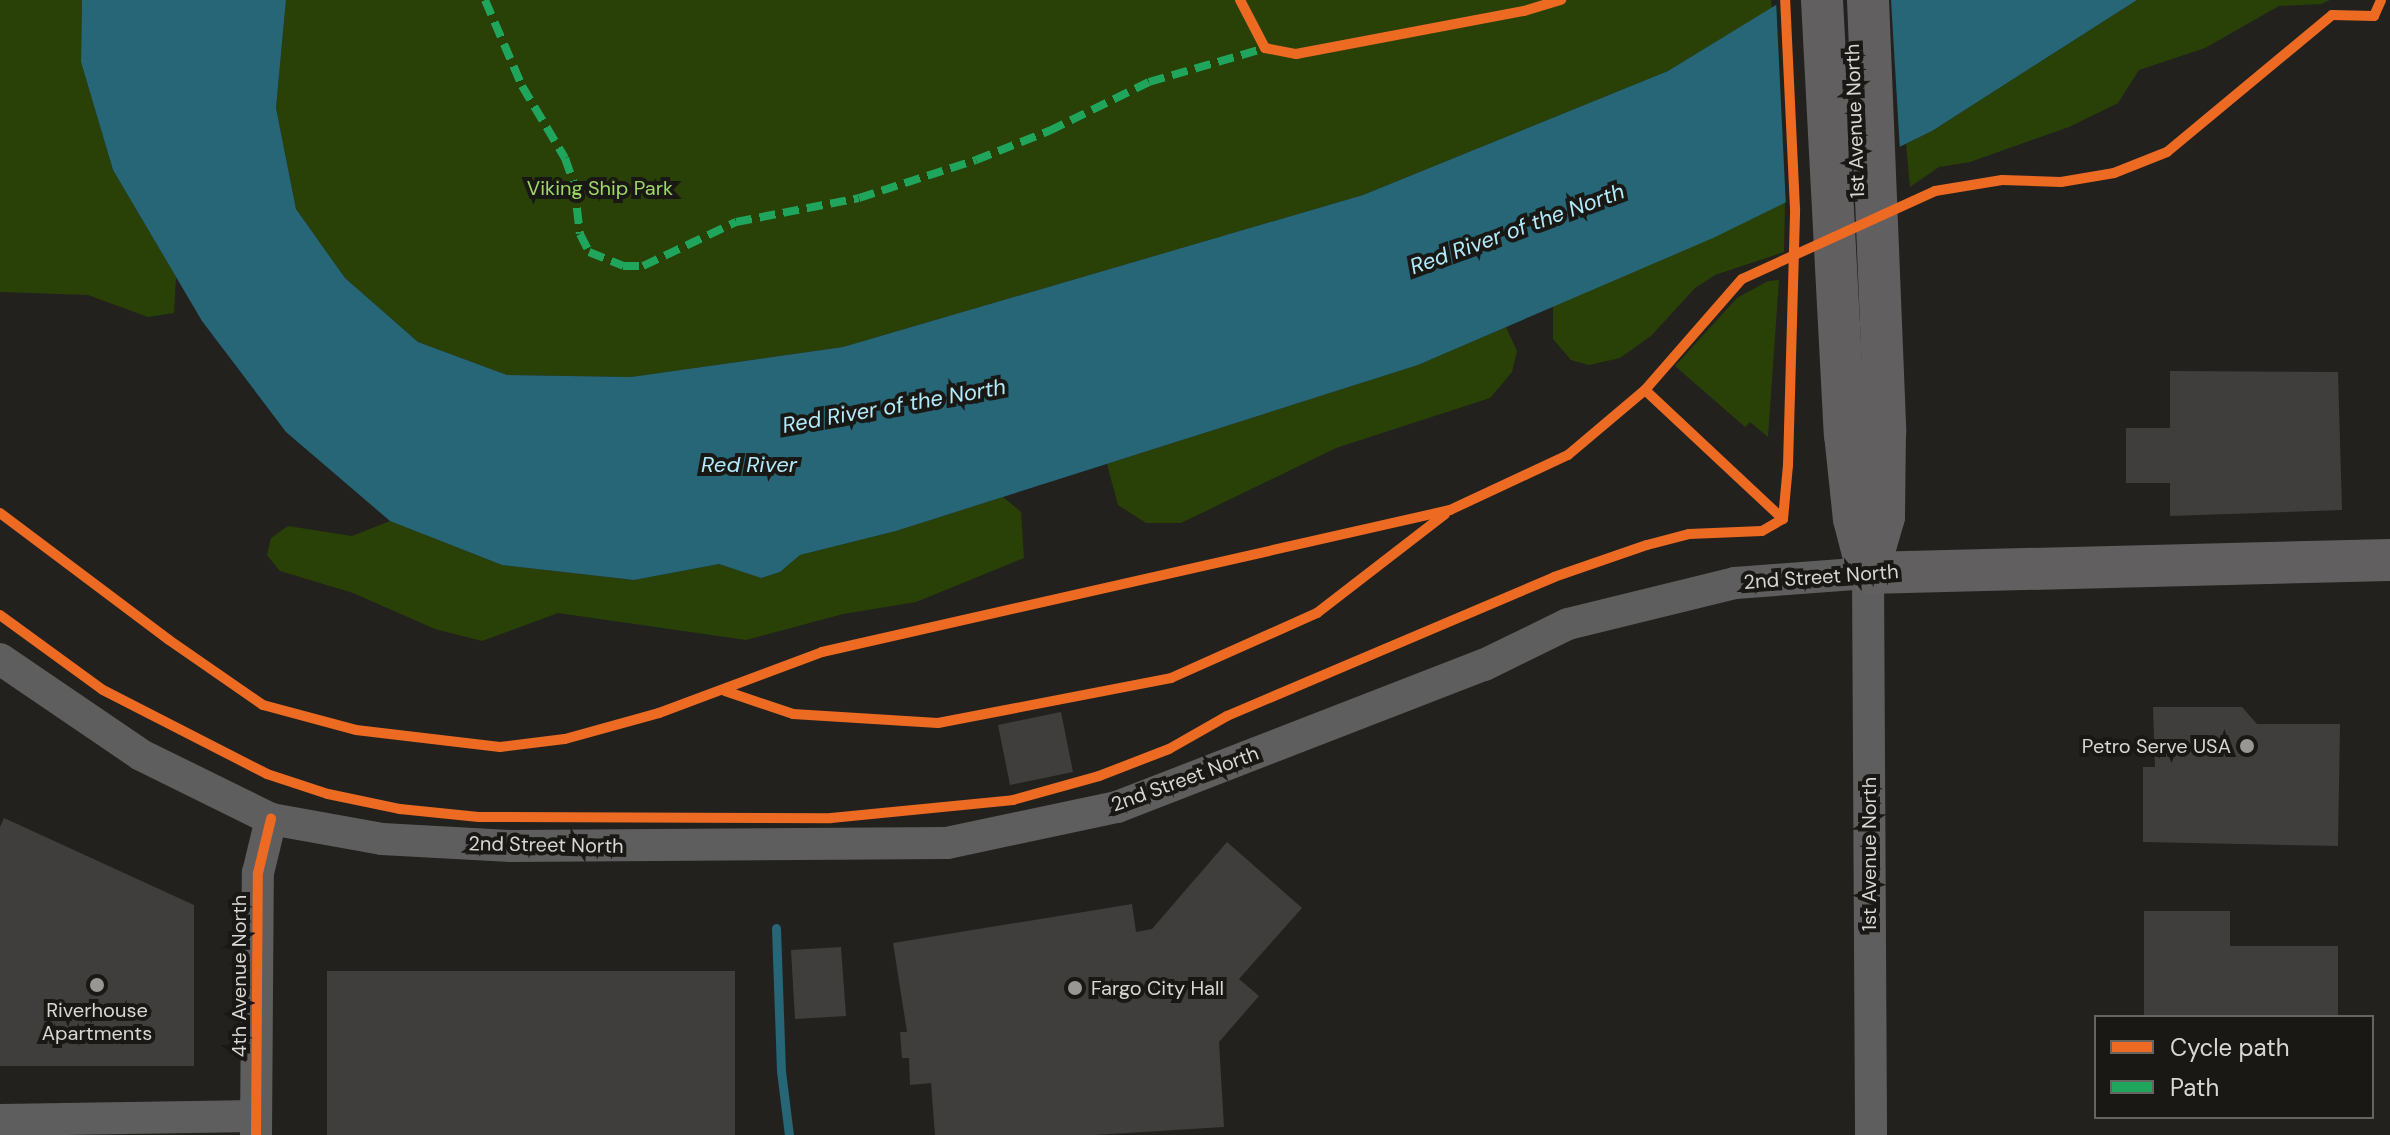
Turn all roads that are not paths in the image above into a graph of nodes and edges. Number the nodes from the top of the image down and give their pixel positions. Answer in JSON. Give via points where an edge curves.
{"nodes":[{"id":1,"x":1822,"y":0,"type":"edge"},
{"id":2,"x":1868,"y":0,"type":"edge"},
{"id":3,"x":1865,"y":433,"type":"junction"},
{"id":4,"x":2390,"y":560,"type":"edge"},
{"id":5,"x":1868,"y":573,"type":"junction"},
{"id":6,"x":0,"y":659,"type":"edge"},
{"id":7,"x":271,"y":819,"type":"junction"},
{"id":8,"x":0,"y":1120,"type":"edge"},
{"id":9,"x":256,"y":1126,"type":"edge"},
{"id":10,"x":1871,"y":1135,"type":"edge"}],
"edges":[{"from":1,"to":3,"type":"main road","name":"1st Avenue North"},
{"from":2,"to":3,"type":"main road","name":"1st Avenue North"},
{"from":3,"to":5,"type":"main road","name":"1st Avenue North","via":[[1854,519]]},
{"from":4,"to":5,"type":"main road","name":"2nd Street North"},
{"from":5,"to":7,"type":"street","name":"2nd Street North","via":[[1735,583],[1568,624],[1484,665],[1117,807],[947,843],[511,846],[382,839]]},
{"from":5,"to":10,"type":"street","name":"1st Avenue North"},
{"from":6,"to":7,"type":"street","name":"2nd Street North","via":[[141,755]]},
{"from":7,"to":9,"type":"street","name":"4th Avenue North","via":[[258,873]]},
{"from":8,"to":9,"type":"street"}]}
